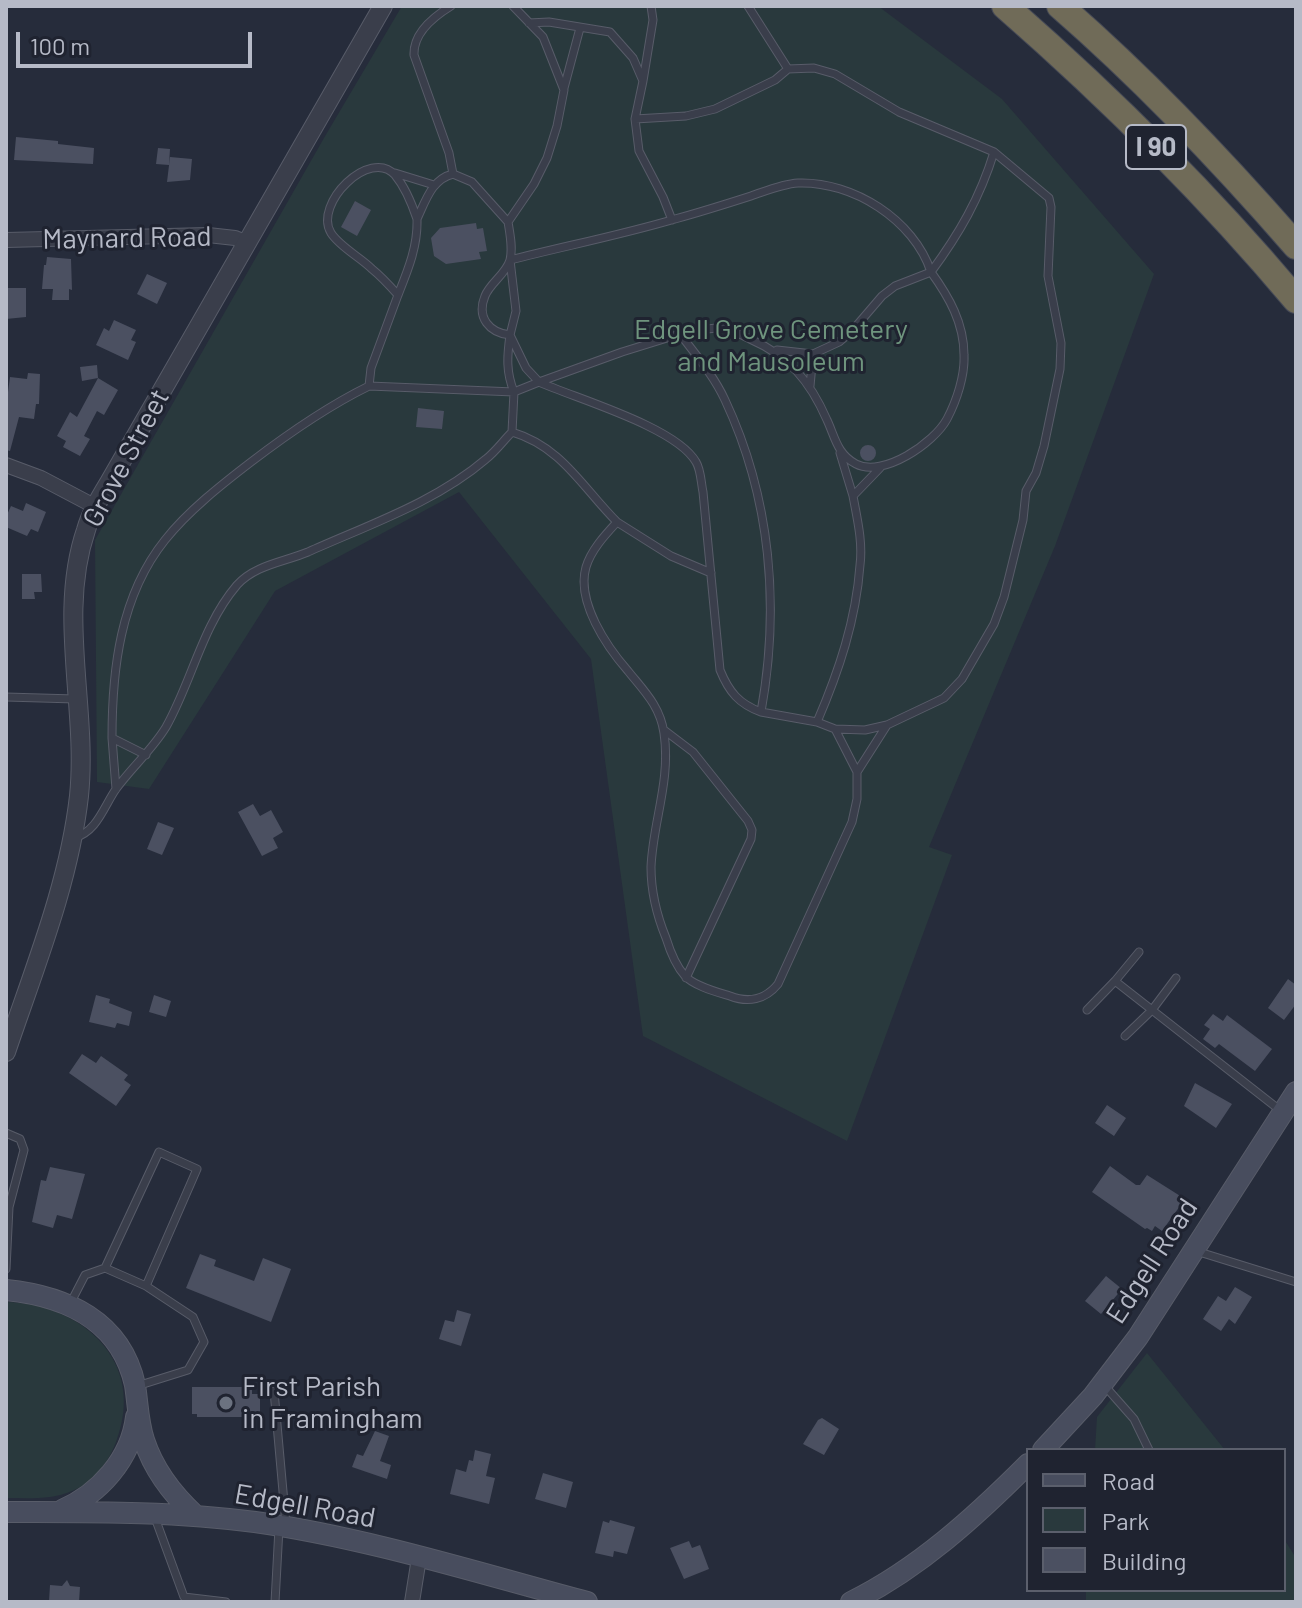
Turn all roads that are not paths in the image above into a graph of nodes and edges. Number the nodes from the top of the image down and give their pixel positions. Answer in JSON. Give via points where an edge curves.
{"nodes":[{"id":1,"x":383,"y":6,"type":"edge"},
{"id":2,"x":451,"y":6,"type":"edge"},
{"id":3,"x":513,"y":6,"type":"edge"},
{"id":4,"x":651,"y":6,"type":"edge"},
{"id":5,"x":748,"y":6,"type":"edge"},
{"id":6,"x":1005,"y":6,"type":"edge"},
{"id":7,"x":1060,"y":6,"type":"edge"},
{"id":8,"x":529,"y":23,"type":"junction"},
{"id":9,"x":580,"y":28,"type":"junction"},
{"id":10,"x":788,"y":69,"type":"junction"},
{"id":11,"x":643,"y":81,"type":"junction"},
{"id":12,"x":564,"y":90,"type":"junction"},
{"id":13,"x":635,"y":119,"type":"junction"},
{"id":14,"x":994,"y":152,"type":"junction"},
{"id":15,"x":393,"y":173,"type":"junction"},
{"id":16,"x":453,"y":174,"type":"junction"},
{"id":17,"x":434,"y":185,"type":"junction"},
{"id":18,"x":417,"y":219,"type":"junction"},
{"id":19,"x":672,"y":220,"type":"junction"},
{"id":20,"x":508,"y":222,"type":"junction"},
{"id":21,"x":6,"y":240,"type":"edge"},
{"id":22,"x":247,"y":243,"type":"junction"},
{"id":23,"x":1296,"y":246,"type":"edge"},
{"id":24,"x":510,"y":260,"type":"junction"},
{"id":25,"x":931,"y":272,"type":"junction"},
{"id":26,"x":398,"y":295,"type":"junction"},
{"id":27,"x":1296,"y":300,"type":"edge"},
{"id":28,"x":680,"y":334,"type":"junction"},
{"id":29,"x":510,"y":335,"type":"junction"},
{"id":30,"x":775,"y":350,"type":"junction"},
{"id":31,"x":813,"y":354,"type":"junction"},
{"id":32,"x":539,"y":382,"type":"junction"},
{"id":33,"x":369,"y":386,"type":"junction"},
{"id":34,"x":810,"y":386,"type":"junction"},
{"id":35,"x":514,"y":392,"type":"junction"},
{"id":36,"x":512,"y":432,"type":"junction"},
{"id":37,"x":839,"y":451,"type":"junction"},
{"id":38,"x":6,"y":465,"type":"edge"},
{"id":39,"x":880,"y":468,"type":"junction"},
{"id":40,"x":853,"y":496,"type":"junction"},
{"id":41,"x":96,"y":507,"type":"junction"},
{"id":42,"x":617,"y":522,"type":"junction"},
{"id":43,"x":711,"y":573,"type":"junction"},
{"id":44,"x":6,"y":697,"type":"edge"},
{"id":45,"x":77,"y":699,"type":"junction"},
{"id":46,"x":761,"y":712,"type":"junction"},
{"id":47,"x":817,"y":722,"type":"junction"},
{"id":48,"x":887,"y":725,"type":"junction"},
{"id":49,"x":835,"y":729,"type":"junction"},
{"id":50,"x":664,"y":730,"type":"junction"},
{"id":51,"x":112,"y":738,"type":"junction"},
{"id":52,"x":146,"y":755,"type":"junction"},
{"id":53,"x":857,"y":772,"type":"junction"},
{"id":54,"x":116,"y":789,"type":"junction"},
{"id":55,"x":72,"y":839,"type":"junction"},
{"id":56,"x":1139,"y":952,"type":"dead end"},
{"id":57,"x":686,"y":978,"type":"junction"},
{"id":58,"x":1176,"y":978,"type":"dead end"},
{"id":59,"x":1115,"y":981,"type":"junction"},
{"id":60,"x":1087,"y":1010,"type":"dead end"},
{"id":61,"x":1152,"y":1010,"type":"junction"},
{"id":62,"x":9,"y":1030,"type":"edge"},
{"id":63,"x":1125,"y":1036,"type":"dead end"},
{"id":64,"x":6,"y":1052,"type":"edge"},
{"id":65,"x":1296,"y":1092,"type":"edge"},
{"id":66,"x":1282,"y":1112,"type":"junction"},
{"id":67,"x":6,"y":1133,"type":"edge"},
{"id":68,"x":1194,"y":1250,"type":"junction"},
{"id":69,"x":105,"y":1268,"type":"junction"},
{"id":70,"x":6,"y":1269,"type":"edge"},
{"id":71,"x":1296,"y":1282,"type":"edge"},
{"id":72,"x":146,"y":1286,"type":"junction"},
{"id":73,"x":6,"y":1290,"type":"edge"},
{"id":74,"x":70,"y":1304,"type":"junction"},
{"id":75,"x":1103,"y":1383,"type":"junction"},
{"id":76,"x":274,"y":1391,"type":"dead end"},
{"id":77,"x":136,"y":1395,"type":"junction"},
{"id":78,"x":1045,"y":1448,"type":"edge"},
{"id":79,"x":1148,"y":1448,"type":"edge"},
{"id":80,"x":1026,"y":1466,"type":"edge"},
{"id":81,"x":6,"y":1512,"type":"edge"},
{"id":82,"x":59,"y":1512,"type":"junction"},
{"id":83,"x":154,"y":1515,"type":"junction"},
{"id":84,"x":196,"y":1516,"type":"junction"},
{"id":85,"x":283,"y":1527,"type":"junction"},
{"id":86,"x":419,"y":1558,"type":"junction"},
{"id":87,"x":859,"y":1599,"type":"edge"},
{"id":88,"x":226,"y":1602,"type":"edge"},
{"id":89,"x":275,"y":1602,"type":"edge"},
{"id":90,"x":412,"y":1602,"type":"edge"},
{"id":91,"x":587,"y":1602,"type":"edge"}],
"edges":[{"from":1,"to":22,"type":"street","name":"Grove Street"},
{"from":2,"to":16,"type":"lane","via":[[430,21],[413,45]]},
{"from":3,"to":8,"type":"lane"},
{"from":4,"to":11,"type":"lane"},
{"from":5,"to":10,"type":"lane"},
{"from":6,"to":27,"type":"highway","number":"I 90","via":[[1169,160]]},
{"from":7,"to":23,"type":"highway","number":"I 90","via":[[1157,96]]},
{"from":8,"to":9,"type":"lane"},
{"from":8,"to":12,"type":"lane","via":[[543,37]]},
{"from":9,"to":11,"type":"lane","via":[[610,32],[633,58]]},
{"from":9,"to":12,"type":"lane"},
{"from":10,"to":13,"type":"lane","via":[[715,109]]},
{"from":10,"to":14,"type":"lane","via":[[835,74],[899,112]]},
{"from":11,"to":13,"type":"lane"},
{"from":12,"to":20,"type":"lane","via":[[547,158]]},
{"from":13,"to":19,"type":"lane","via":[[639,151]]},
{"from":14,"to":25,"type":"lane","via":[[983,188]]},
{"from":14,"to":48,"type":"lane","via":[[1049,198],[1048,276],[1061,343],[1060,369],[994,624],[962,679],[944,698]]},
{"from":15,"to":17,"type":"lane"},
{"from":15,"to":18,"type":"lane"},
{"from":15,"to":26,"type":"lane","via":[[364,170],[349,179],[327,215],[332,235]]},
{"from":16,"to":17,"type":"lane"},
{"from":16,"to":20,"type":"lane","via":[[472,182]]},
{"from":17,"to":18,"type":"lane"},
{"from":18,"to":26,"type":"lane","via":[[414,252]]},
{"from":19,"to":24,"type":"lane"},
{"from":19,"to":25,"type":"lane","via":[[778,187],[829,187],[892,215],[914,238]]},
{"from":20,"to":24,"type":"lane"},
{"from":21,"to":22,"type":"street","name":"Maynard Road","via":[[208,235]]},
{"from":22,"to":41,"type":"street","name":"Grove Street"},
{"from":24,"to":29,"type":"lane","via":[[516,311]]},
{"from":24,"to":29,"type":"lane","via":[[485,296],[484,315],[491,330]]},
{"from":25,"to":31,"type":"lane","via":[[895,286],[839,342]]},
{"from":25,"to":39,"type":"lane","via":[[949,297],[962,333],[965,365],[959,389],[946,421],[929,439]]},
{"from":26,"to":33,"type":"lane"},
{"from":28,"to":30,"type":"lane","via":[[723,328]]},
{"from":28,"to":32,"type":"lane"},
{"from":28,"to":46,"type":"lane","via":[[724,397],[764,527],[771,633]]},
{"from":29,"to":32,"type":"lane"},
{"from":29,"to":35,"type":"lane","via":[[506,361]]},
{"from":30,"to":31,"type":"lane"},
{"from":30,"to":34,"type":"lane"},
{"from":31,"to":34,"type":"lane"},
{"from":32,"to":35,"type":"lane"},
{"from":32,"to":43,"type":"lane","via":[[637,421],[688,451],[703,492]]},
{"from":33,"to":35,"type":"lane"},
{"from":33,"to":51,"type":"lane","via":[[289,432],[163,542],[128,611],[115,661]]},
{"from":34,"to":37,"type":"lane"},
{"from":35,"to":36,"type":"lane"},
{"from":36,"to":42,"type":"lane","via":[[533,438],[557,455]]},
{"from":36,"to":52,"type":"lane","via":[[487,458],[422,501],[256,570],[240,582],[210,629],[167,725]]},
{"from":37,"to":39,"type":"lane","via":[[856,464]]},
{"from":37,"to":40,"type":"lane"},
{"from":38,"to":41,"type":"street"},
{"from":39,"to":40,"type":"lane"},
{"from":40,"to":47,"type":"lane","via":[[861,564],[843,659]]},
{"from":41,"to":45,"type":"street","name":"Grove Street","via":[[81,545],[75,585]]},
{"from":42,"to":43,"type":"lane","via":[[671,556]]},
{"from":42,"to":50,"type":"lane","via":[[585,569],[589,607],[607,647],[654,702]]},
{"from":43,"to":46,"type":"lane","via":[[720,670],[740,703]]},
{"from":44,"to":45,"type":"lane"},
{"from":45,"to":55,"type":"street","name":"Grove Street","via":[[80,769]]},
{"from":46,"to":47,"type":"lane"},
{"from":47,"to":49,"type":"lane"},
{"from":48,"to":49,"type":"lane"},
{"from":48,"to":53,"type":"lane"},
{"from":49,"to":53,"type":"lane"},
{"from":50,"to":57,"type":"lane","via":[[653,895],[670,951]]},
{"from":50,"to":57,"type":"lane","via":[[693,752],[752,830]]},
{"from":51,"to":52,"type":"lane"},
{"from":51,"to":54,"type":"lane"},
{"from":52,"to":54,"type":"lane"},
{"from":53,"to":57,"type":"lane","via":[[852,822],[772,991],[743,1001]]},
{"from":54,"to":55,"type":"lane","via":[[88,831]]},
{"from":55,"to":62,"type":"street","name":"Grove Street"},
{"from":56,"to":59,"type":"lane"},
{"from":58,"to":61,"type":"lane"},
{"from":59,"to":60,"type":"lane"},
{"from":59,"to":61,"type":"lane"},
{"from":61,"to":63,"type":"lane"},
{"from":61,"to":66,"type":"lane"},
{"from":62,"to":64,"type":"street","name":"Grove Street"},
{"from":65,"to":66,"type":"main road","name":"Edgell Road"},
{"from":66,"to":68,"type":"main road","name":"Edgell Road"},
{"from":67,"to":70,"type":"lane","via":[[20,1139],[24,1150],[9,1207]]},
{"from":68,"to":71,"type":"lane"},
{"from":68,"to":75,"type":"main road","name":"Edgell Road"},
{"from":69,"to":72,"type":"lane"},
{"from":69,"to":72,"type":"lane","via":[[159,1152],[197,1169]]},
{"from":69,"to":74,"type":"lane","via":[[85,1275]]},
{"from":72,"to":77,"type":"lane","via":[[193,1317],[204,1342],[188,1370]]},
{"from":73,"to":74,"type":"main road"},
{"from":74,"to":77,"type":"main road","via":[[117,1342]]},
{"from":75,"to":78,"type":"main road","name":"Edgell Road"},
{"from":75,"to":79,"type":"lane","via":[[1134,1419]]},
{"from":76,"to":85,"type":"lane"},
{"from":77,"to":82,"type":"main road","via":[[131,1438],[116,1467],[97,1489]]},
{"from":77,"to":84,"type":"main road","via":[[143,1438],[156,1469]]},
{"from":80,"to":87,"type":"main road","via":[[928,1554]]},
{"from":81,"to":82,"type":"main road","name":"Edgell Road"},
{"from":82,"to":83,"type":"main road","name":"Edgell Road"},
{"from":83,"to":84,"type":"main road","name":"Edgell Road"},
{"from":83,"to":88,"type":"lane","via":[[184,1597]]},
{"from":84,"to":85,"type":"main road","name":"Edgell Road"},
{"from":85,"to":86,"type":"main road","name":"Edgell Road"},
{"from":85,"to":89,"type":"lane"},
{"from":86,"to":90,"type":"street"},
{"from":86,"to":91,"type":"main road","name":"Edgell Road"}]}
